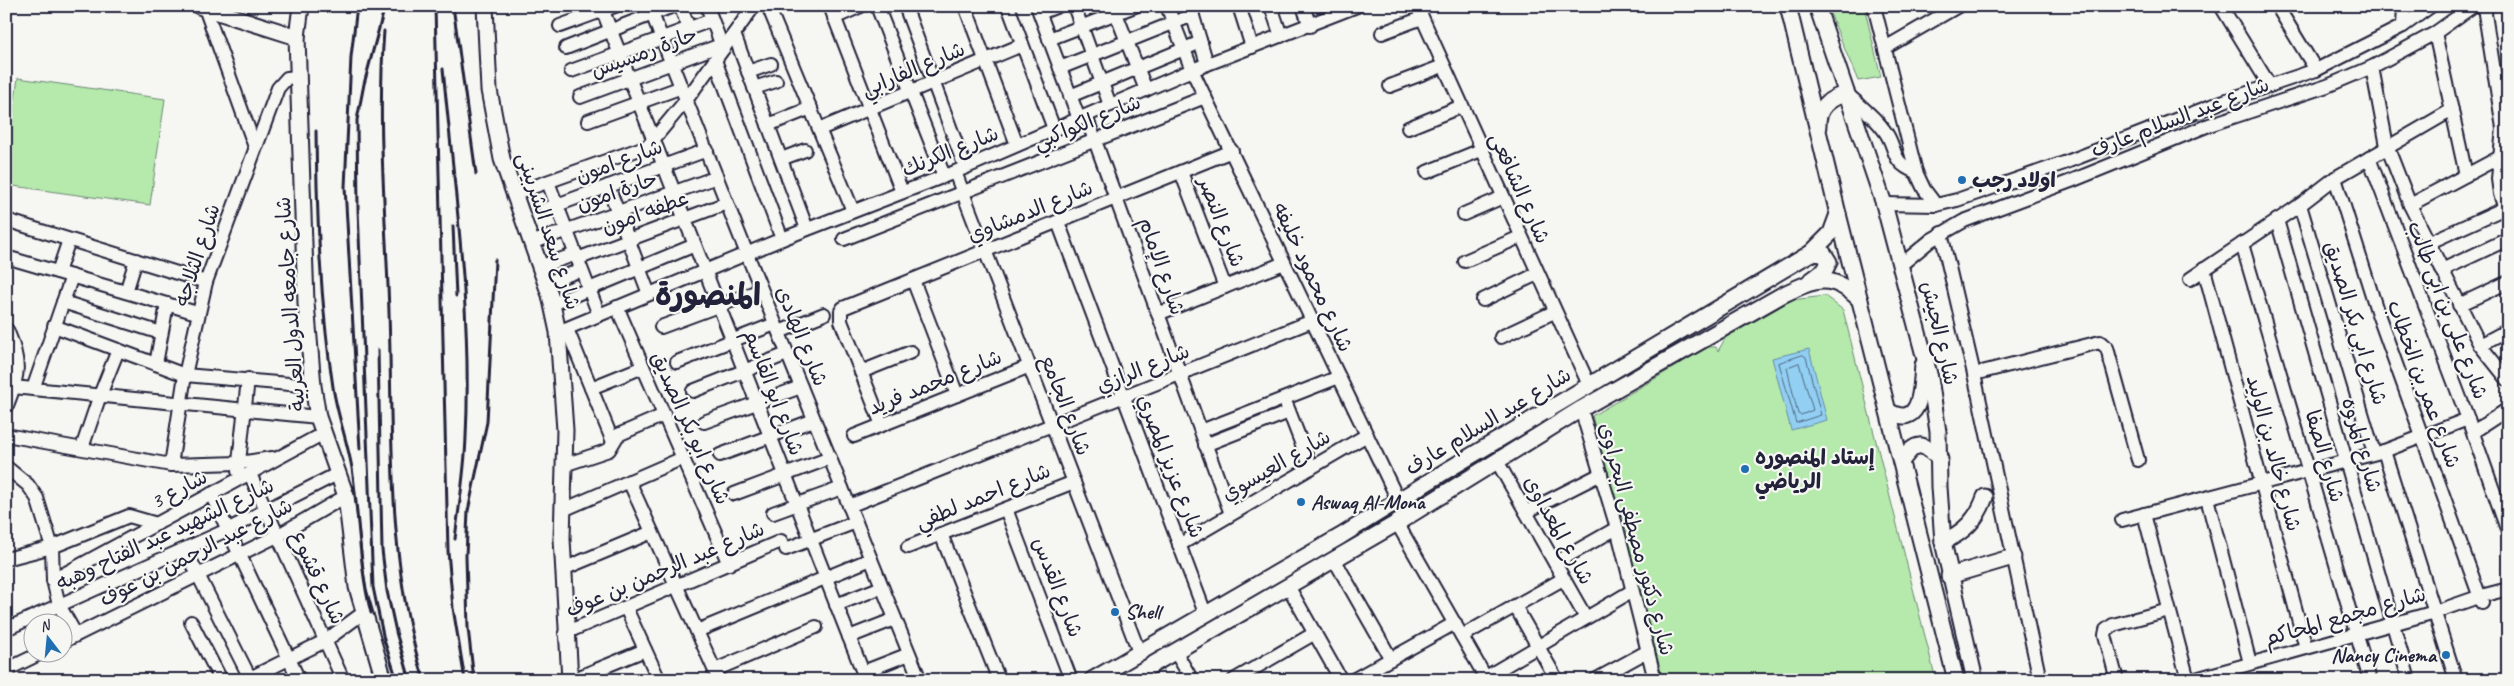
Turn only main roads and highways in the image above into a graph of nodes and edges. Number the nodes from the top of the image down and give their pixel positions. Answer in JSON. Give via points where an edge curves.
{"nodes":[{"id":1,"x":302,"y":6,"type":"edge"},
{"id":2,"x":485,"y":6,"type":"edge"},
{"id":3,"x":1788,"y":6,"type":"edge"},
{"id":4,"x":1816,"y":6,"type":"edge"},
{"id":5,"x":202,"y":7,"type":"edge"},
{"id":6,"x":244,"y":14,"type":"edge"},
{"id":7,"x":297,"y":37,"type":"junction"},
{"id":8,"x":1847,"y":94,"type":"junction"},
{"id":9,"x":1818,"y":130,"type":"junction"},
{"id":10,"x":1838,"y":214,"type":"junction"},
{"id":11,"x":1811,"y":253,"type":"junction"},
{"id":12,"x":1808,"y":283,"type":"junction"},
{"id":13,"x":1860,"y":300,"type":"junction"},
{"id":14,"x":6,"y":332,"type":"edge"},
{"id":15,"x":1924,"y":351,"type":"junction"},
{"id":16,"x":6,"y":404,"type":"edge"},
{"id":17,"x":1888,"y":411,"type":"junction"},
{"id":18,"x":1940,"y":459,"type":"junction"},
{"id":19,"x":1902,"y":462,"type":"junction"},
{"id":20,"x":1985,"y":497,"type":"dead end"},
{"id":21,"x":1943,"y":542,"type":"junction"},
{"id":22,"x":2013,"y":557,"type":"road end"},
{"id":23,"x":1949,"y":576,"type":"junction"},
{"id":24,"x":384,"y":680,"type":"edge"},
{"id":25,"x":571,"y":680,"type":"edge"},
{"id":26,"x":1092,"y":680,"type":"edge"},
{"id":27,"x":1126,"y":680,"type":"edge"},
{"id":28,"x":1956,"y":680,"type":"edge"},
{"id":29,"x":1975,"y":680,"type":"edge"}],
"edges":[{"from":1,"to":7,"type":"main road","name":"شارع جامعه الدول العربية"},
{"from":2,"to":25,"type":"main road","name":"شارع سعد الشربينى","via":[[489,90],[502,159],[562,330],[563,569],[565,634]]},
{"from":3,"to":9,"type":"main road"},
{"from":4,"to":8,"type":"main road","name":"شارع الجيش"},
{"from":5,"to":6,"type":"main road"},
{"from":6,"to":7,"type":"main road"},
{"from":7,"to":24,"type":"main road","name":"شارع جامعه الدول العربية","via":[[306,303],[313,386],[318,417],[346,496],[363,613]]},
{"from":8,"to":9,"type":"main road","via":[[1824,105],[1817,121]]},
{"from":8,"to":15,"type":"main road","name":"شارع الجيش","via":[[1902,264]]},
{"from":9,"to":10,"type":"main road"},
{"from":10,"to":11,"type":"main road","name":"شارع عبد السلام عارف","via":[[1831,233]]},
{"from":10,"to":13,"type":"main road"},
{"from":11,"to":12,"type":"main road","via":[[1824,254],[1829,262],[1825,270]]},
{"from":11,"to":26,"type":"main road","name":"شارع عبد السلام عارف","via":[[1341,536]]},
{"from":12,"to":13,"type":"main road","name":"شارع عبد السلام عارف","via":[[1829,280],[1840,283]]},
{"from":12,"to":27,"type":"main road","name":"شارع عبد السلام عارف","via":[[1768,302],[1581,409],[1397,522]]},
{"from":13,"to":17,"type":"main road"},
{"from":14,"to":16,"type":"main road","via":[[17,366]]},
{"from":15,"to":17,"type":"main road","via":[[1918,406],[1904,416]]},
{"from":15,"to":18,"type":"main road","name":"شارع الجيش","via":[[1935,405]]},
{"from":17,"to":19,"type":"main road"},
{"from":18,"to":19,"type":"main road","via":[[1919,445]]},
{"from":18,"to":21,"type":"main road","name":"شارع الجيش"},
{"from":19,"to":28,"type":"main road"},
{"from":20,"to":21,"type":"main road","via":[[1980,512],[1970,525]]},
{"from":21,"to":23,"type":"main road","name":"شارع الجيش"},
{"from":22,"to":23,"type":"main road"},
{"from":23,"to":29,"type":"main road","name":"شارع الجيش"}]}
